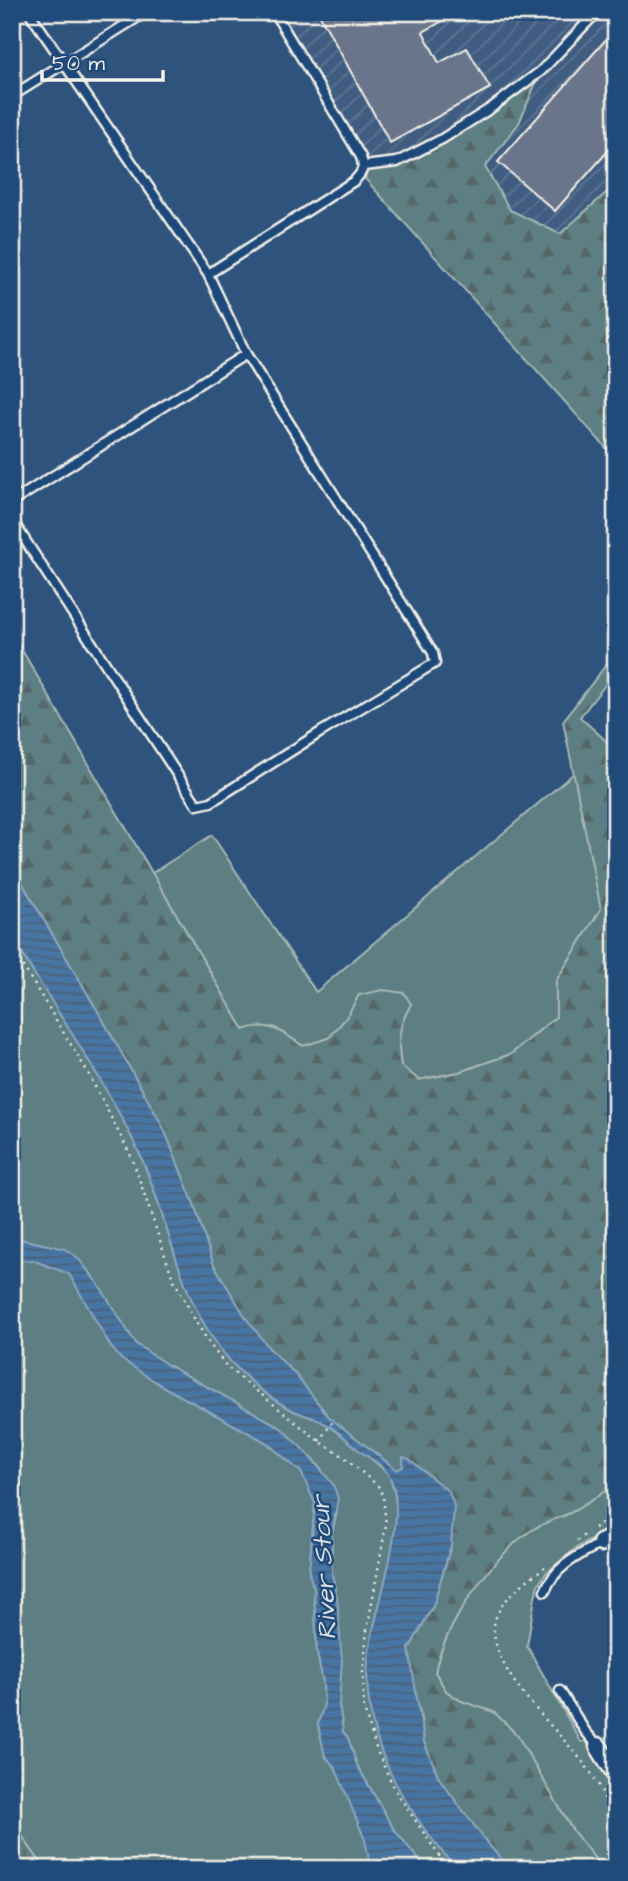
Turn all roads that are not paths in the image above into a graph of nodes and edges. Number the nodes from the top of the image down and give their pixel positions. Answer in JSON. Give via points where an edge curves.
{"nodes":[{"id":1,"x":29,"y":12,"type":"edge"},
{"id":2,"x":146,"y":12,"type":"edge"},
{"id":3,"x":274,"y":12,"type":"edge"},
{"id":4,"x":597,"y":12,"type":"edge"},
{"id":5,"x":63,"y":64,"type":"junction"},
{"id":6,"x":12,"y":96,"type":"edge"},
{"id":7,"x":364,"y":166,"type":"junction"},
{"id":8,"x":208,"y":274,"type":"junction"},
{"id":9,"x":246,"y":354,"type":"junction"},
{"id":10,"x":12,"y":502,"type":"edge"},
{"id":11,"x":12,"y":520,"type":"edge"},
{"id":12,"x":609,"y":1539,"type":"edge"},
{"id":13,"x":545,"y":1591,"type":"dead end"},
{"id":14,"x":560,"y":1691,"type":"dead end"},
{"id":15,"x":598,"y":1746,"type":"joint"},
{"id":16,"x":614,"y":1767,"type":"edge"}],
"edges":[{"from":1,"to":5,"type":"lane"},
{"from":2,"to":5,"type":"lane"},
{"from":3,"to":7,"type":"lane"},
{"from":4,"to":7,"type":"lane","via":[[541,71],[491,108],[397,162]]},
{"from":5,"to":6,"type":"lane"},
{"from":5,"to":8,"type":"lane"},
{"from":7,"to":8,"type":"lane","via":[[354,181]]},
{"from":8,"to":9,"type":"lane"},
{"from":9,"to":10,"type":"lane"},
{"from":9,"to":11,"type":"lane","via":[[433,653],[435,663],[211,802],[197,804]]},
{"from":12,"to":13,"type":"lane","via":[[573,1558]]},
{"from":14,"to":15,"type":"lane"},
{"from":15,"to":16,"type":"street"}]}
